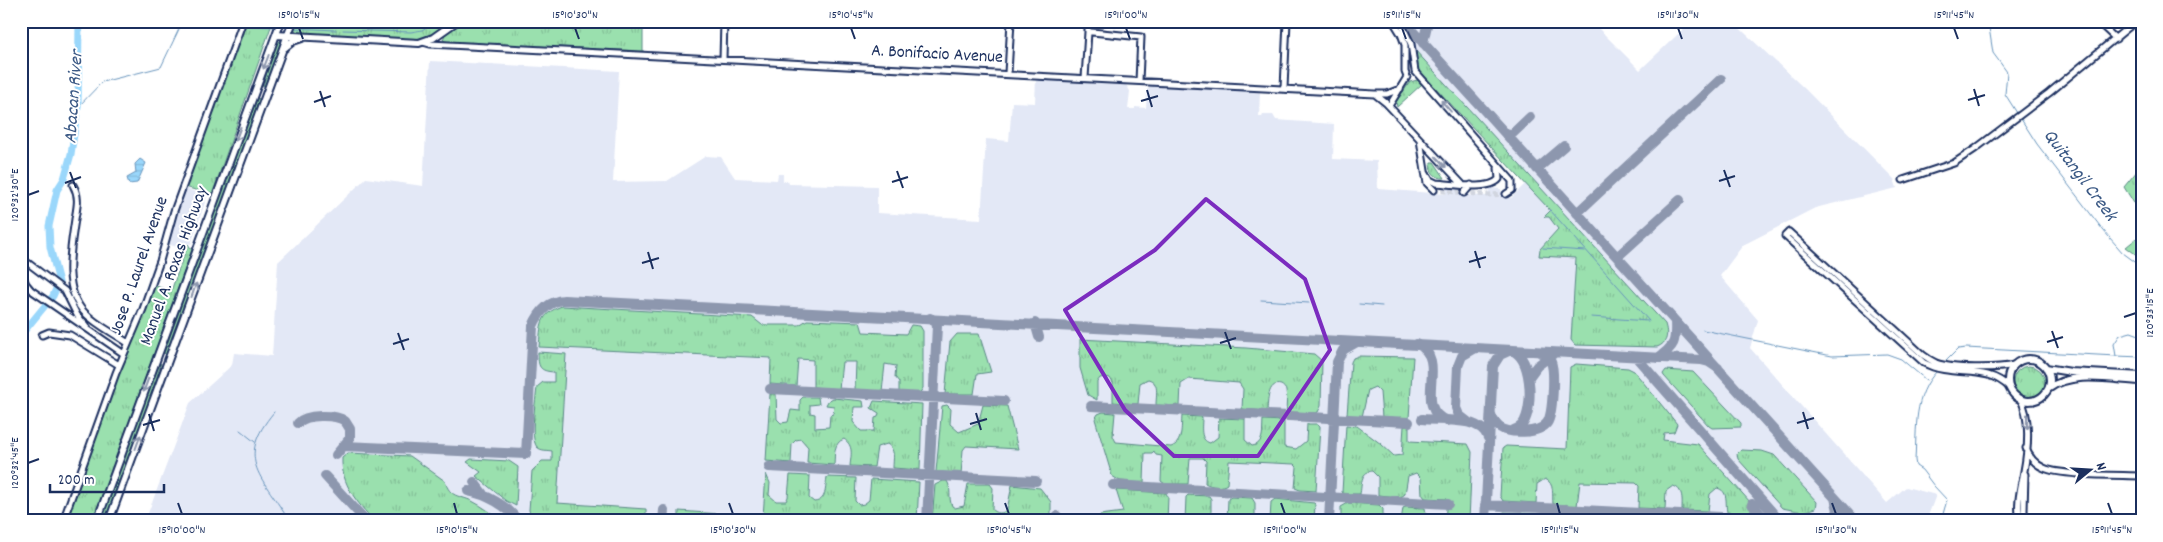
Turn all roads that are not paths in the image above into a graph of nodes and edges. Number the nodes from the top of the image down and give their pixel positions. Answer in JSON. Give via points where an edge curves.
{"nodes":[{"id":1,"x":243,"y":21,"type":"edge"},
{"id":2,"x":281,"y":21,"type":"edge"},
{"id":3,"x":293,"y":21,"type":"edge"},
{"id":4,"x":457,"y":21,"type":"edge"},
{"id":5,"x":724,"y":21,"type":"edge"},
{"id":6,"x":1011,"y":21,"type":"edge"},
{"id":7,"x":1286,"y":21,"type":"edge"},
{"id":8,"x":1393,"y":21,"type":"edge"},
{"id":9,"x":1400,"y":21,"type":"edge"},
{"id":10,"x":2097,"y":21,"type":"edge"},
{"id":11,"x":2136,"y":21,"type":"edge"},
{"id":12,"x":1088,"y":23,"type":"dead end"},
{"id":13,"x":1088,"y":32,"type":"junction"},
{"id":14,"x":276,"y":35,"type":"junction"},
{"id":15,"x":288,"y":36,"type":"junction"},
{"id":16,"x":307,"y":37,"type":"junction"},
{"id":17,"x":2116,"y":38,"type":"junction"},
{"id":18,"x":424,"y":42,"type":"junction"},
{"id":19,"x":282,"y":50,"type":"junction"},
{"id":20,"x":723,"y":59,"type":"junction"},
{"id":21,"x":1406,"y":70,"type":"junction"},
{"id":22,"x":1414,"y":70,"type":"junction"},
{"id":23,"x":1008,"y":74,"type":"junction"},
{"id":24,"x":1408,"y":77,"type":"junction"},
{"id":25,"x":1085,"y":78,"type":"junction"},
{"id":26,"x":1139,"y":81,"type":"junction"},
{"id":27,"x":255,"y":88,"type":"junction"},
{"id":28,"x":1284,"y":88,"type":"junction"},
{"id":29,"x":1400,"y":90,"type":"junction"},
{"id":30,"x":267,"y":92,"type":"junction"},
{"id":31,"x":1375,"y":94,"type":"junction"},
{"id":32,"x":1389,"y":106,"type":"junction"},
{"id":33,"x":1420,"y":140,"type":"junction"},
{"id":34,"x":1495,"y":162,"type":"junction"},
{"id":35,"x":1425,"y":172,"type":"junction"},
{"id":36,"x":1903,"y":180,"type":"dead end"},
{"id":37,"x":1462,"y":184,"type":"junction"},
{"id":38,"x":1471,"y":185,"type":"junction"},
{"id":39,"x":73,"y":186,"type":"dead end"},
{"id":40,"x":1434,"y":190,"type":"dead end"},
{"id":41,"x":1464,"y":193,"type":"dead end"},
{"id":42,"x":1506,"y":194,"type":"dead end"},
{"id":43,"x":21,"y":261,"type":"edge"},
{"id":44,"x":21,"y":272,"type":"edge"},
{"id":45,"x":71,"y":286,"type":"junction"},
{"id":46,"x":65,"y":291,"type":"junction"},
{"id":47,"x":85,"y":330,"type":"junction"},
{"id":48,"x":42,"y":335,"type":"dead end"},
{"id":49,"x":128,"y":343,"type":"junction"},
{"id":50,"x":123,"y":355,"type":"junction"},
{"id":51,"x":157,"y":356,"type":"junction"},
{"id":52,"x":168,"y":361,"type":"junction"},
{"id":53,"x":119,"y":365,"type":"junction"},
{"id":54,"x":2014,"y":365,"type":"junction"},
{"id":55,"x":2046,"y":368,"type":"junction"},
{"id":56,"x":2142,"y":376,"type":"edge"},
{"id":57,"x":2142,"y":381,"type":"edge"},
{"id":58,"x":2010,"y":388,"type":"junction"},
{"id":59,"x":2047,"y":390,"type":"junction"},
{"id":60,"x":2020,"y":398,"type":"junction"},
{"id":61,"x":2026,"y":448,"type":"junction"},
{"id":62,"x":2025,"y":468,"type":"junction"},
{"id":63,"x":2142,"y":476,"type":"edge"},
{"id":64,"x":63,"y":521,"type":"edge"},
{"id":65,"x":96,"y":521,"type":"edge"},
{"id":66,"x":109,"y":521,"type":"edge"},
{"id":67,"x":2020,"y":521,"type":"edge"},
{"id":68,"x":2026,"y":521,"type":"edge"}],
"edges":[{"from":1,"to":49,"type":"street","name":"Jose P. Laurel Avenue","via":[[174,211],[143,309]]},
{"from":2,"to":14,"type":"main road","name":"Manuel A. Roxas Highway"},
{"from":3,"to":15,"type":"main road","name":"Manuel A. Roxas Highway"},
{"from":4,"to":18,"type":"main road"},
{"from":5,"to":20,"type":"street"},
{"from":6,"to":23,"type":"street"},
{"from":7,"to":28,"type":"street"},
{"from":8,"to":21,"type":"street","via":[[1404,40]]},
{"from":9,"to":22,"type":"street","via":[[1411,44]]},
{"from":10,"to":17,"type":"street"},
{"from":11,"to":17,"type":"street"},
{"from":12,"to":13,"type":"street"},
{"from":13,"to":25,"type":"street"},
{"from":13,"to":26,"type":"street","via":[[1140,36]]},
{"from":14,"to":15,"type":"main road","name":"A. Bonifacio Avenue"},
{"from":14,"to":27,"type":"main road","name":"Manuel A. Roxas Highway","one_way":true},
{"from":15,"to":16,"type":"main road","name":"A. Bonifacio Avenue"},
{"from":15,"to":19,"type":"main road","name":"Manuel A. Roxas Highway"},
{"from":16,"to":18,"type":"main road","name":"A. Bonifacio Avenue"},
{"from":16,"to":19,"type":"main road","name":"A. Bonifacio Avenue"},
{"from":17,"to":36,"type":"street","via":[[1968,154],[1954,163]]},
{"from":18,"to":20,"type":"street","name":"A. Bonifacio Avenue"},
{"from":19,"to":30,"type":"main road","name":"Manuel A. Roxas Highway"},
{"from":20,"to":23,"type":"street","name":"A. Bonifacio Avenue"},
{"from":21,"to":22,"type":"street"},
{"from":21,"to":24,"type":"street"},
{"from":22,"to":24,"type":"street","via":[[1414,76]]},
{"from":34,"to":22,"type":"street","one_way":true},
{"from":23,"to":25,"type":"street","name":"A. Bonifacio Avenue"},
{"from":24,"to":29,"type":"street"},
{"from":25,"to":26,"type":"street","name":"A. Bonifacio Avenue"},
{"from":26,"to":28,"type":"street","name":"A. Bonifacio Avenue"},
{"from":27,"to":30,"type":"main road"},
{"from":27,"to":51,"type":"main road","name":"Manuel A. Roxas Highway","one_way":true},
{"from":28,"to":31,"type":"street","name":"A. Bonifacio Avenue"},
{"from":29,"to":31,"type":"street","name":"A. Bonifacio Avenue"},
{"from":29,"to":32,"type":"street"},
{"from":52,"to":30,"type":"main road","name":"Manuel A. Roxas Highway","one_way":true},
{"from":31,"to":32,"type":"street"},
{"from":32,"to":33,"type":"street"},
{"from":33,"to":35,"type":"street"},
{"from":33,"to":37,"type":"street","one_way":true},
{"from":34,"to":38,"type":"street","via":[[1500,172],[1497,182],[1491,186]]},
{"from":34,"to":42,"type":"street","via":[[1513,184],[1512,190]]},
{"from":35,"to":37,"type":"street","via":[[1433,182]]},
{"from":35,"to":40,"type":"street","via":[[1427,183]]},
{"from":37,"to":38,"type":"street"},
{"from":38,"to":41,"type":"street"},
{"from":39,"to":45,"type":"street","via":[[78,197],[70,264]]},
{"from":43,"to":46,"type":"street"},
{"from":44,"to":47,"type":"street","via":[[28,287]]},
{"from":45,"to":46,"type":"street"},
{"from":45,"to":49,"type":"street","via":[[84,312]]},
{"from":46,"to":47,"type":"street"},
{"from":47,"to":50,"type":"street"},
{"from":48,"to":53,"type":"street","via":[[48,332],[70,335]]},
{"from":49,"to":50,"type":"street","name":"Jose P. Laurel Avenue"},
{"from":50,"to":53,"type":"street","name":"Jose P. Laurel Avenue"},
{"from":51,"to":52,"type":"main road"},
{"from":51,"to":65,"type":"main road","name":"Manuel A. Roxas Highway","one_way":true},
{"from":66,"to":52,"type":"main road","name":"Manuel A. Roxas Highway","one_way":true},
{"from":53,"to":64,"type":"street","name":"Jose P. Laurel Avenue"},
{"from":54,"to":55,"type":"main road","via":[[2030,359]]},
{"from":54,"to":58,"type":"main road","via":[[2008,376]]},
{"from":54,"to":58,"type":"street","via":[[1946,366],[1934,362],[1789,232],[1785,236],[1924,363],[1946,371],[1992,375]]},
{"from":55,"to":56,"type":"main road"},
{"from":55,"to":59,"type":"main road"},
{"from":57,"to":59,"type":"main road","via":[[2074,378],[2060,381]]},
{"from":58,"to":60,"type":"main road"},
{"from":59,"to":60,"type":"main road","via":[[2032,400]]},
{"from":60,"to":61,"type":"street","one_way":true,"via":[[2027,418]]},
{"from":61,"to":62,"type":"street"},
{"from":61,"to":63,"type":"street","via":[[2034,461],[2052,471]]},
{"from":62,"to":67,"type":"street","via":[[2019,496]]},
{"from":62,"to":68,"type":"street"}]}
